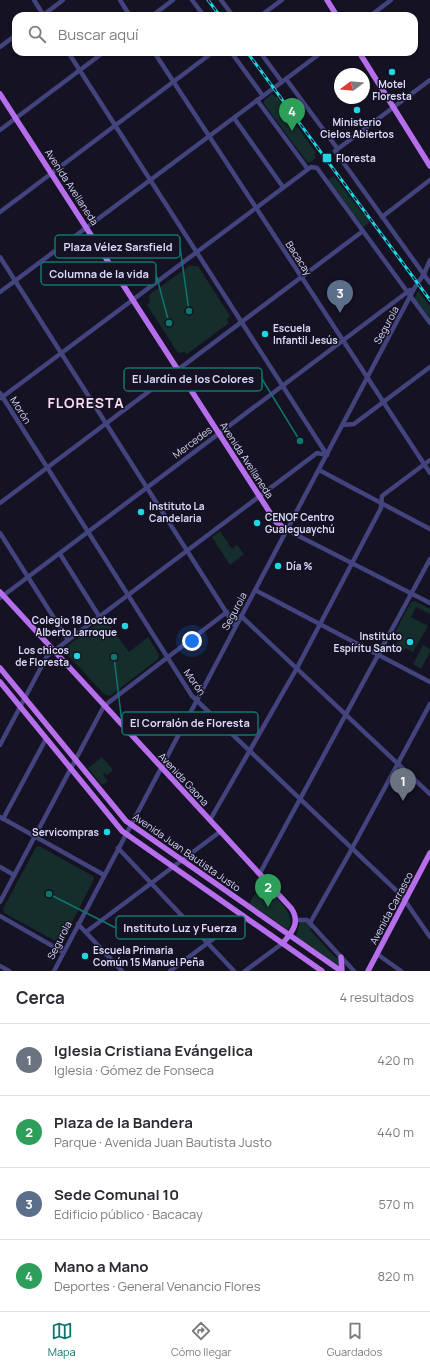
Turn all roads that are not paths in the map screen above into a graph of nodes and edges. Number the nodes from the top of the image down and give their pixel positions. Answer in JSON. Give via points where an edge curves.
{"nodes":[{"id":1,"x":34,"y":0,"type":"edge"},
{"id":2,"x":63,"y":0,"type":"edge"},
{"id":3,"x":120,"y":0,"type":"edge"},
{"id":4,"x":173,"y":0,"type":"edge"},
{"id":5,"x":192,"y":0,"type":"edge"},
{"id":6,"x":221,"y":0,"type":"edge"},
{"id":7,"x":282,"y":0,"type":"edge"},
{"id":8,"x":326,"y":0,"type":"edge"},
{"id":9,"x":391,"y":0,"type":"edge"},
{"id":10,"x":41,"y":12,"type":"edge"},
{"id":11,"x":48,"y":12,"type":"edge"},
{"id":12,"x":128,"y":12,"type":"edge"},
{"id":13,"x":157,"y":12,"type":"edge"},
{"id":14,"x":201,"y":12,"type":"edge"},
{"id":15,"x":230,"y":12,"type":"edge"},
{"id":16,"x":266,"y":12,"type":"edge"},
{"id":17,"x":334,"y":12,"type":"edge"},
{"id":18,"x":375,"y":12,"type":"edge"},
{"id":19,"x":12,"y":38,"type":"edge"},
{"id":20,"x":0,"y":47,"type":"edge"},
{"id":21,"x":71,"y":56,"type":"edge"},
{"id":22,"x":99,"y":56,"type":"edge"},
{"id":23,"x":157,"y":56,"type":"edge"},
{"id":24,"x":208,"y":56,"type":"edge"},
{"id":25,"x":233,"y":56,"type":"edge"},
{"id":26,"x":263,"y":56,"type":"edge"},
{"id":27,"x":317,"y":56,"type":"edge"},
{"id":28,"x":361,"y":56,"type":"edge"},
{"id":29,"x":80,"y":70,"type":"junction"},
{"id":30,"x":284,"y":80,"type":"junction"},
{"id":31,"x":430,"y":80,"type":"edge"},
{"id":32,"x":173,"y":82,"type":"junction"},
{"id":33,"x":0,"y":94,"type":"edge"},
{"id":34,"x":263,"y":96,"type":"junction"},
{"id":35,"x":257,"y":100,"type":"junction"},
{"id":36,"x":393,"y":107,"type":"junction"},
{"id":37,"x":16,"y":118,"type":"junction"},
{"id":38,"x":234,"y":118,"type":"junction"},
{"id":39,"x":115,"y":126,"type":"junction"},
{"id":40,"x":0,"y":130,"type":"edge"},
{"id":41,"x":209,"y":136,"type":"junction"},
{"id":42,"x":336,"y":149,"type":"junction"},
{"id":43,"x":430,"y":166,"type":"edge"},
{"id":44,"x":307,"y":168,"type":"junction"},
{"id":45,"x":52,"y":173,"type":"junction"},
{"id":46,"x":150,"y":180,"type":"junction"},
{"id":47,"x":430,"y":180,"type":"edge"},
{"id":48,"x":283,"y":187,"type":"junction"},
{"id":49,"x":256,"y":208,"type":"junction"},
{"id":50,"x":0,"y":212,"type":"edge"},
{"id":51,"x":382,"y":217,"type":"junction"},
{"id":52,"x":87,"y":227,"type":"junction"},
{"id":53,"x":363,"y":231,"type":"junction"},
{"id":54,"x":196,"y":252,"type":"junction"},
{"id":55,"x":0,"y":257,"type":"edge"},
{"id":56,"x":430,"y":260,"type":"edge"},
{"id":57,"x":430,"y":272,"type":"edge"},
{"id":58,"x":424,"y":274,"type":"junction"},
{"id":59,"x":301,"y":277,"type":"junction"},
{"id":60,"x":15,"y":281,"type":"junction"},
{"id":61,"x":430,"y":283,"type":"edge"},
{"id":62,"x":415,"y":287,"type":"junction"},
{"id":63,"x":407,"y":291,"type":"junction"},
{"id":64,"x":0,"y":292,"type":"edge"},
{"id":65,"x":411,"y":296,"type":"junction"},
{"id":66,"x":397,"y":299,"type":"junction"},
{"id":67,"x":133,"y":300,"type":"junction"},
{"id":68,"x":405,"y":307,"type":"junction"},
{"id":69,"x":242,"y":322,"type":"junction"},
{"id":70,"x":430,"y":323,"type":"edge"},
{"id":71,"x":342,"y":340,"type":"junction"},
{"id":72,"x":62,"y":353,"type":"junction"},
{"id":73,"x":430,"y":367,"type":"edge"},
{"id":74,"x":177,"y":370,"type":"junction"},
{"id":75,"x":367,"y":378,"type":"junction"},
{"id":76,"x":282,"y":385,"type":"junction"},
{"id":77,"x":1,"y":396,"type":"edge"},
{"id":78,"x":383,"y":402,"type":"junction"},
{"id":79,"x":107,"y":424,"type":"junction"},
{"id":80,"x":343,"y":425,"type":"junction"},
{"id":81,"x":219,"y":434,"type":"junction"},
{"id":82,"x":327,"y":454,"type":"junction"},
{"id":83,"x":430,"y":460,"type":"edge"},
{"id":84,"x":424,"y":464,"type":"junction"},
{"id":85,"x":47,"y":468,"type":"junction"},
{"id":86,"x":319,"y":470,"type":"junction"},
{"id":87,"x":430,"y":473,"type":"edge"},
{"id":88,"x":148,"y":488,"type":"junction"},
{"id":89,"x":259,"y":496,"type":"junction"},
{"id":90,"x":0,"y":503,"type":"edge"},
{"id":91,"x":381,"y":503,"type":"junction"},
{"id":92,"x":430,"y":529,"type":"edge"},
{"id":93,"x":287,"y":530,"type":"junction"},
{"id":94,"x":87,"y":532,"type":"junction"},
{"id":95,"x":0,"y":533,"type":"edge"},
{"id":96,"x":188,"y":550,"type":"junction"},
{"id":97,"x":60,"y":554,"type":"junction"},
{"id":98,"x":430,"y":559,"type":"edge"},
{"id":99,"x":352,"y":563,"type":"junction"},
{"id":100,"x":28,"y":577,"type":"junction"},
{"id":101,"x":255,"y":590,"type":"junction"},
{"id":102,"x":411,"y":593,"type":"junction"},
{"id":103,"x":1,"y":595,"type":"edge"},
{"id":104,"x":127,"y":596,"type":"junction"},
{"id":105,"x":430,"y":603,"type":"edge"},
{"id":106,"x":227,"y":612,"type":"junction"},
{"id":107,"x":99,"y":616,"type":"junction"},
{"id":108,"x":241,"y":616,"type":"junction"},
{"id":109,"x":320,"y":624,"type":"junction"},
{"id":110,"x":236,"y":626,"type":"junction"},
{"id":111,"x":68,"y":640,"type":"junction"},
{"id":112,"x":54,"y":650,"type":"junction"},
{"id":113,"x":378,"y":655,"type":"junction"},
{"id":114,"x":167,"y":658,"type":"junction"},
{"id":115,"x":0,"y":668,"type":"edge"},
{"id":116,"x":297,"y":668,"type":"junction"},
{"id":117,"x":0,"y":682,"type":"edge"},
{"id":118,"x":430,"y":682,"type":"edge"},
{"id":119,"x":25,"y":698,"type":"junction"},
{"id":120,"x":196,"y":701,"type":"junction"},
{"id":121,"x":430,"y":704,"type":"edge"},
{"id":122,"x":104,"y":706,"type":"junction"},
{"id":123,"x":20,"y":707,"type":"junction"},
{"id":124,"x":346,"y":714,"type":"junction"},
{"id":125,"x":46,"y":739,"type":"junction"},
{"id":126,"x":0,"y":744,"type":"edge"},
{"id":127,"x":250,"y":752,"type":"junction"},
{"id":128,"x":75,"y":760,"type":"junction"},
{"id":129,"x":398,"y":763,"type":"junction"},
{"id":130,"x":161,"y":768,"type":"junction"},
{"id":131,"x":71,"y":769,"type":"junction"},
{"id":132,"x":430,"y":794,"type":"edge"},
{"id":133,"x":300,"y":800,"type":"junction"},
{"id":134,"x":1,"y":818,"type":"edge"},
{"id":135,"x":210,"y":820,"type":"junction"},
{"id":136,"x":130,"y":824,"type":"junction"},
{"id":137,"x":221,"y":831,"type":"junction"},
{"id":138,"x":125,"y":834,"type":"junction"},
{"id":139,"x":35,"y":836,"type":"junction"},
{"id":140,"x":118,"y":848,"type":"junction"},
{"id":141,"x":352,"y":849,"type":"junction"},
{"id":142,"x":429,"y":858,"type":"edge"},
{"id":143,"x":183,"y":860,"type":"junction"},
{"id":144,"x":0,"y":867,"type":"edge"},
{"id":145,"x":174,"y":867,"type":"junction"},
{"id":146,"x":260,"y":873,"type":"junction"},
{"id":147,"x":14,"y":875,"type":"junction"},
{"id":148,"x":104,"y":875,"type":"junction"},
{"id":149,"x":152,"y":883,"type":"junction"},
{"id":150,"x":406,"y":900,"type":"junction"},
{"id":151,"x":0,"y":902,"type":"edge"},
{"id":152,"x":0,"y":916,"type":"edge"},
{"id":153,"x":244,"y":916,"type":"junction"},
{"id":154,"x":296,"y":920,"type":"junction"},
{"id":155,"x":310,"y":923,"type":"junction"},
{"id":156,"x":78,"y":924,"type":"junction"},
{"id":157,"x":86,"y":932,"type":"junction"},
{"id":158,"x":289,"y":936,"type":"junction"},
{"id":159,"x":430,"y":937,"type":"edge"},
{"id":160,"x":208,"y":943,"type":"junction"},
{"id":161,"x":283,"y":943,"type":"junction"},
{"id":162,"x":64,"y":952,"type":"junction"},
{"id":163,"x":377,"y":954,"type":"junction"},
{"id":164,"x":341,"y":957,"type":"junction"},
{"id":165,"x":0,"y":966,"type":"edge"},
{"id":166,"x":9,"y":971,"type":"edge"},
{"id":167,"x":54,"y":971,"type":"edge"},
{"id":168,"x":122,"y":971,"type":"edge"},
{"id":169,"x":170,"y":971,"type":"edge"},
{"id":170,"x":234,"y":971,"type":"edge"},
{"id":171,"x":245,"y":971,"type":"edge"},
{"id":172,"x":321,"y":971,"type":"edge"},
{"id":173,"x":341,"y":971,"type":"edge"},
{"id":174,"x":354,"y":971,"type":"edge"},
{"id":175,"x":368,"y":971,"type":"edge"},
{"id":176,"x":401,"y":971,"type":"edge"}],
"edges":[{"from":1,"to":10,"type":"street"},
{"from":2,"to":11,"type":"street"},
{"from":3,"to":12,"type":"street"},
{"from":4,"to":13,"type":"street"},
{"from":5,"to":14,"type":"street"},
{"from":6,"to":15,"type":"street"},
{"from":7,"to":16,"type":"street"},
{"from":8,"to":17,"type":"main road"},
{"from":9,"to":18,"type":"street"},
{"from":19,"to":20,"type":"street"},
{"from":21,"to":29,"type":"street"},
{"from":22,"to":29,"type":"street"},
{"from":23,"to":32,"type":"street","name":"Bacacay"},
{"from":24,"to":32,"type":"street"},
{"from":25,"to":34,"type":"street"},
{"from":26,"to":30,"type":"street"},
{"from":27,"to":30,"type":"street"},
{"from":28,"to":36,"type":"main road"},
{"from":29,"to":37,"type":"street"},
{"from":29,"to":39,"type":"street"},
{"from":30,"to":34,"type":"street"},
{"from":30,"to":42,"type":"street"},
{"from":31,"to":36,"type":"street"},
{"from":32,"to":39,"type":"street"},
{"from":32,"to":41,"type":"street","name":"Bacacay"},
{"from":33,"to":37,"type":"main road","name":"Avenida Avellaneda"},
{"from":34,"to":35,"type":"street"},
{"from":35,"to":38,"type":"street"},
{"from":35,"to":44,"type":"street"},
{"from":36,"to":42,"type":"street"},
{"from":36,"to":43,"type":"main road"},
{"from":37,"to":40,"type":"street"},
{"from":37,"to":45,"type":"main road","name":"Avenida Avellaneda"},
{"from":38,"to":41,"type":"street"},
{"from":38,"to":48,"type":"street"},
{"from":39,"to":45,"type":"street"},
{"from":39,"to":46,"type":"street"},
{"from":41,"to":46,"type":"street"},
{"from":41,"to":49,"type":"street","name":"Bacacay"},
{"from":42,"to":51,"type":"street"},
{"from":44,"to":48,"type":"street"},
{"from":44,"to":53,"type":"street","via":[[317,168]]},
{"from":45,"to":50,"type":"street"},
{"from":45,"to":52,"type":"main road","name":"Avenida Avellaneda"},
{"from":46,"to":52,"type":"street"},
{"from":46,"to":54,"type":"street"},
{"from":47,"to":51,"type":"street"},
{"from":48,"to":49,"type":"street"},
{"from":49,"to":54,"type":"street"},
{"from":49,"to":59,"type":"street","name":"Bacacay"},
{"from":51,"to":58,"type":"street"},
{"from":52,"to":60,"type":"street"},
{"from":52,"to":67,"type":"main road","name":"Avenida Avellaneda"},
{"from":53,"to":59,"type":"street"},
{"from":53,"to":63,"type":"street"},
{"from":54,"to":67,"type":"street"},
{"from":54,"to":69,"type":"street"},
{"from":55,"to":60,"type":"street"},
{"from":56,"to":58,"type":"street","name":"Segurola"},
{"from":57,"to":58,"type":"street"},
{"from":58,"to":61,"type":"street"},
{"from":58,"to":62,"type":"street","name":"Segurola"},
{"from":59,"to":69,"type":"street"},
{"from":59,"to":71,"type":"street","name":"Bacacay"},
{"from":60,"to":64,"type":"street"},
{"from":60,"to":72,"type":"street"},
{"from":62,"to":63,"type":"street","name":"Mercedes"},
{"from":62,"to":65,"type":"street","name":"Segurola"},
{"from":63,"to":65,"type":"street"},
{"from":63,"to":66,"type":"street","name":"Mercedes"},
{"from":65,"to":68,"type":"street","name":"Segurola"},
{"from":65,"to":70,"type":"street"},
{"from":66,"to":68,"type":"street","via":[[403,301]]},
{"from":66,"to":71,"type":"street","name":"Mercedes"},
{"from":67,"to":72,"type":"street"},
{"from":67,"to":74,"type":"main road","name":"Avenida Avellaneda"},
{"from":68,"to":75,"type":"street","name":"Segurola"},
{"from":69,"to":74,"type":"street"},
{"from":69,"to":76,"type":"street"},
{"from":71,"to":75,"type":"street","name":"Bacacay"},
{"from":71,"to":76,"type":"street","name":"Mercedes"},
{"from":72,"to":77,"type":"street"},
{"from":72,"to":79,"type":"street"},
{"from":73,"to":78,"type":"street"},
{"from":74,"to":79,"type":"street"},
{"from":74,"to":81,"type":"main road","name":"Avenida Avellaneda"},
{"from":75,"to":78,"type":"street","name":"Bacacay"},
{"from":75,"to":80,"type":"street","name":"Segurola"},
{"from":76,"to":81,"type":"street","name":"Mercedes"},
{"from":76,"to":82,"type":"street"},
{"from":77,"to":85,"type":"street","name":"Morón"},
{"from":78,"to":80,"type":"street","via":[[354,424]]},
{"from":78,"to":84,"type":"street","name":"Bacacay"},
{"from":79,"to":85,"type":"street"},
{"from":79,"to":88,"type":"street"},
{"from":80,"to":82,"type":"street","name":"Segurola"},
{"from":81,"to":88,"type":"street","name":"Mercedes"},
{"from":81,"to":89,"type":"main road","name":"Avenida Avellaneda"},
{"from":82,"to":86,"type":"street","name":"Segurola"},
{"from":82,"to":89,"type":"street","via":[[317,453]]},
{"from":83,"to":84,"type":"street"},
{"from":84,"to":87,"type":"street","name":"Bacacay"},
{"from":84,"to":91,"type":"street","via":[[384,494]]},
{"from":85,"to":90,"type":"street"},
{"from":85,"to":94,"type":"street","name":"Morón"},
{"from":86,"to":91,"type":"street"},
{"from":86,"to":93,"type":"street","name":"Segurola"},
{"from":88,"to":94,"type":"street","name":"Mercedes"},
{"from":88,"to":96,"type":"street"},
{"from":89,"to":93,"type":"main road","name":"Avenida Avellaneda","via":[[276,522]]},
{"from":89,"to":96,"type":"street"},
{"from":91,"to":92,"type":"street"},
{"from":91,"to":99,"type":"street","via":[[381,508]]},
{"from":93,"to":99,"type":"street"},
{"from":93,"to":101,"type":"street","name":"Segurola"},
{"from":94,"to":97,"type":"street","name":"Mercedes"},
{"from":94,"to":104,"type":"street","name":"Morón"},
{"from":95,"to":100,"type":"street"},
{"from":96,"to":104,"type":"street"},
{"from":96,"to":106,"type":"street"},
{"from":97,"to":100,"type":"street","name":"Mercedes"},
{"from":97,"to":107,"type":"street"},
{"from":98,"to":102,"type":"street"},
{"from":99,"to":102,"type":"street"},
{"from":99,"to":109,"type":"street"},
{"from":100,"to":103,"type":"street","name":"Mercedes"},
{"from":100,"to":111,"type":"street"},
{"from":101,"to":108,"type":"street","name":"Segurola"},
{"from":101,"to":109,"type":"street"},
{"from":102,"to":105,"type":"street"},
{"from":102,"to":113,"type":"street"},
{"from":103,"to":112,"type":"main road","name":"Avenida Gaona"},
{"from":104,"to":107,"type":"street"},
{"from":104,"to":114,"type":"street","name":"Morón"},
{"from":106,"to":110,"type":"street"},
{"from":106,"to":114,"type":"street"},
{"from":107,"to":111,"type":"street"},
{"from":108,"to":110,"type":"street","name":"Segurola"},
{"from":108,"to":116,"type":"street"},
{"from":109,"to":113,"type":"street"},
{"from":109,"to":116,"type":"street"},
{"from":110,"to":120,"type":"street","name":"Segurola"},
{"from":111,"to":112,"type":"street"},
{"from":112,"to":119,"type":"street","via":[[47,656]]},
{"from":112,"to":122,"type":"main road","name":"Avenida Gaona"},
{"from":113,"to":118,"type":"street"},
{"from":113,"to":124,"type":"street"},
{"from":114,"to":120,"type":"street","name":"Morón"},
{"from":114,"to":122,"type":"street"},
{"from":115,"to":119,"type":"main road","name":"Avenida Juan Bautista Justo"},
{"from":116,"to":124,"type":"street"},
{"from":116,"to":127,"type":"street"},
{"from":117,"to":123,"type":"main road","name":"Avenida Juan Bautista Justo"},
{"from":119,"to":123,"type":"street"},
{"from":119,"to":128,"type":"main road","name":"Avenida Juan Bautista Justo"},
{"from":120,"to":127,"type":"street","name":"Morón"},
{"from":120,"to":130,"type":"street","name":"Segurola"},
{"from":121,"to":129,"type":"street"},
{"from":122,"to":128,"type":"street"},
{"from":122,"to":130,"type":"main road","name":"Avenida Gaona"},
{"from":123,"to":125,"type":"main road","name":"Avenida Juan Bautista Justo"},
{"from":123,"to":126,"type":"street"},
{"from":124,"to":129,"type":"street"},
{"from":124,"to":133,"type":"street"},
{"from":125,"to":131,"type":"main road","name":"Avenida Juan Bautista Justo"},
{"from":125,"to":134,"type":"street"},
{"from":127,"to":133,"type":"street","name":"Morón"},
{"from":127,"to":135,"type":"street"},
{"from":128,"to":131,"type":"street"},
{"from":128,"to":136,"type":"main road","name":"Avenida Juan Bautista Justo"},
{"from":129,"to":132,"type":"street"},
{"from":129,"to":141,"type":"street"},
{"from":130,"to":135,"type":"main road","name":"Avenida Gaona"},
{"from":130,"to":136,"type":"street","name":"Segurola"},
{"from":131,"to":138,"type":"main road","name":"Avenida Juan Bautista Justo"},
{"from":131,"to":139,"type":"street"},
{"from":133,"to":141,"type":"street","name":"Morón"},
{"from":133,"to":146,"type":"street"},
{"from":134,"to":139,"type":"street"},
{"from":135,"to":137,"type":"main road","name":"Avenida Gaona"},
{"from":136,"to":138,"type":"street","name":"Segurola"},
{"from":136,"to":143,"type":"main road","name":"Avenida Juan Bautista Justo"},
{"from":137,"to":143,"type":"street"},
{"from":137,"to":146,"type":"main road","name":"Avenida Gaona"},
{"from":138,"to":140,"type":"street","name":"Segurola"},
{"from":138,"to":145,"type":"main road","name":"Avenida Juan Bautista Justo"},
{"from":139,"to":147,"type":"street"},
{"from":139,"to":148,"type":"street"},
{"from":140,"to":148,"type":"street","name":"Segurola"},
{"from":140,"to":149,"type":"street"},
{"from":141,"to":150,"type":"street","name":"Morón"},
{"from":141,"to":155,"type":"street"},
{"from":142,"to":150,"type":"main road","name":"Avenida Carrasco"},
{"from":143,"to":145,"type":"street"},
{"from":143,"to":158,"type":"main road","name":"Avenida Juan Bautista Justo"},
{"from":144,"to":147,"type":"street"},
{"from":145,"to":149,"type":"street"},
{"from":145,"to":153,"type":"main road","name":"Avenida Juan Bautista Justo"},
{"from":146,"to":154,"type":"main road","name":"Avenida Gaona","via":[[292,909]]},
{"from":147,"to":151,"type":"street"},
{"from":148,"to":156,"type":"street","name":"Segurola"},
{"from":149,"to":157,"type":"street"},
{"from":149,"to":160,"type":"street"},
{"from":150,"to":159,"type":"street","name":"Morón"},
{"from":150,"to":163,"type":"main road","name":"Avenida Carrasco"},
{"from":152,"to":162,"type":"street"},
{"from":153,"to":160,"type":"street"},
{"from":153,"to":161,"type":"main road","name":"Avenida Juan Bautista Justo"},
{"from":154,"to":155,"type":"street","via":[[304,918]]},
{"from":154,"to":158,"type":"main road"},
{"from":155,"to":164,"type":"street"},
{"from":156,"to":157,"type":"street"},
{"from":156,"to":162,"type":"street","name":"Segurola"},
{"from":157,"to":168,"type":"street"},
{"from":158,"to":161,"type":"main road"},
{"from":158,"to":173,"type":"main road","name":"Avenida Juan Bautista Justo"},
{"from":160,"to":169,"type":"street"},
{"from":160,"to":170,"type":"street"},
{"from":161,"to":171,"type":"street"},
{"from":161,"to":172,"type":"main road","name":"Avenida Juan Bautista Justo"},
{"from":162,"to":167,"type":"street","name":"Segurola"},
{"from":163,"to":175,"type":"main road","name":"Avenida Carrasco"},
{"from":163,"to":176,"type":"street"},
{"from":164,"to":173,"type":"main road"},
{"from":164,"to":174,"type":"street"},
{"from":165,"to":166,"type":"street"}]}
